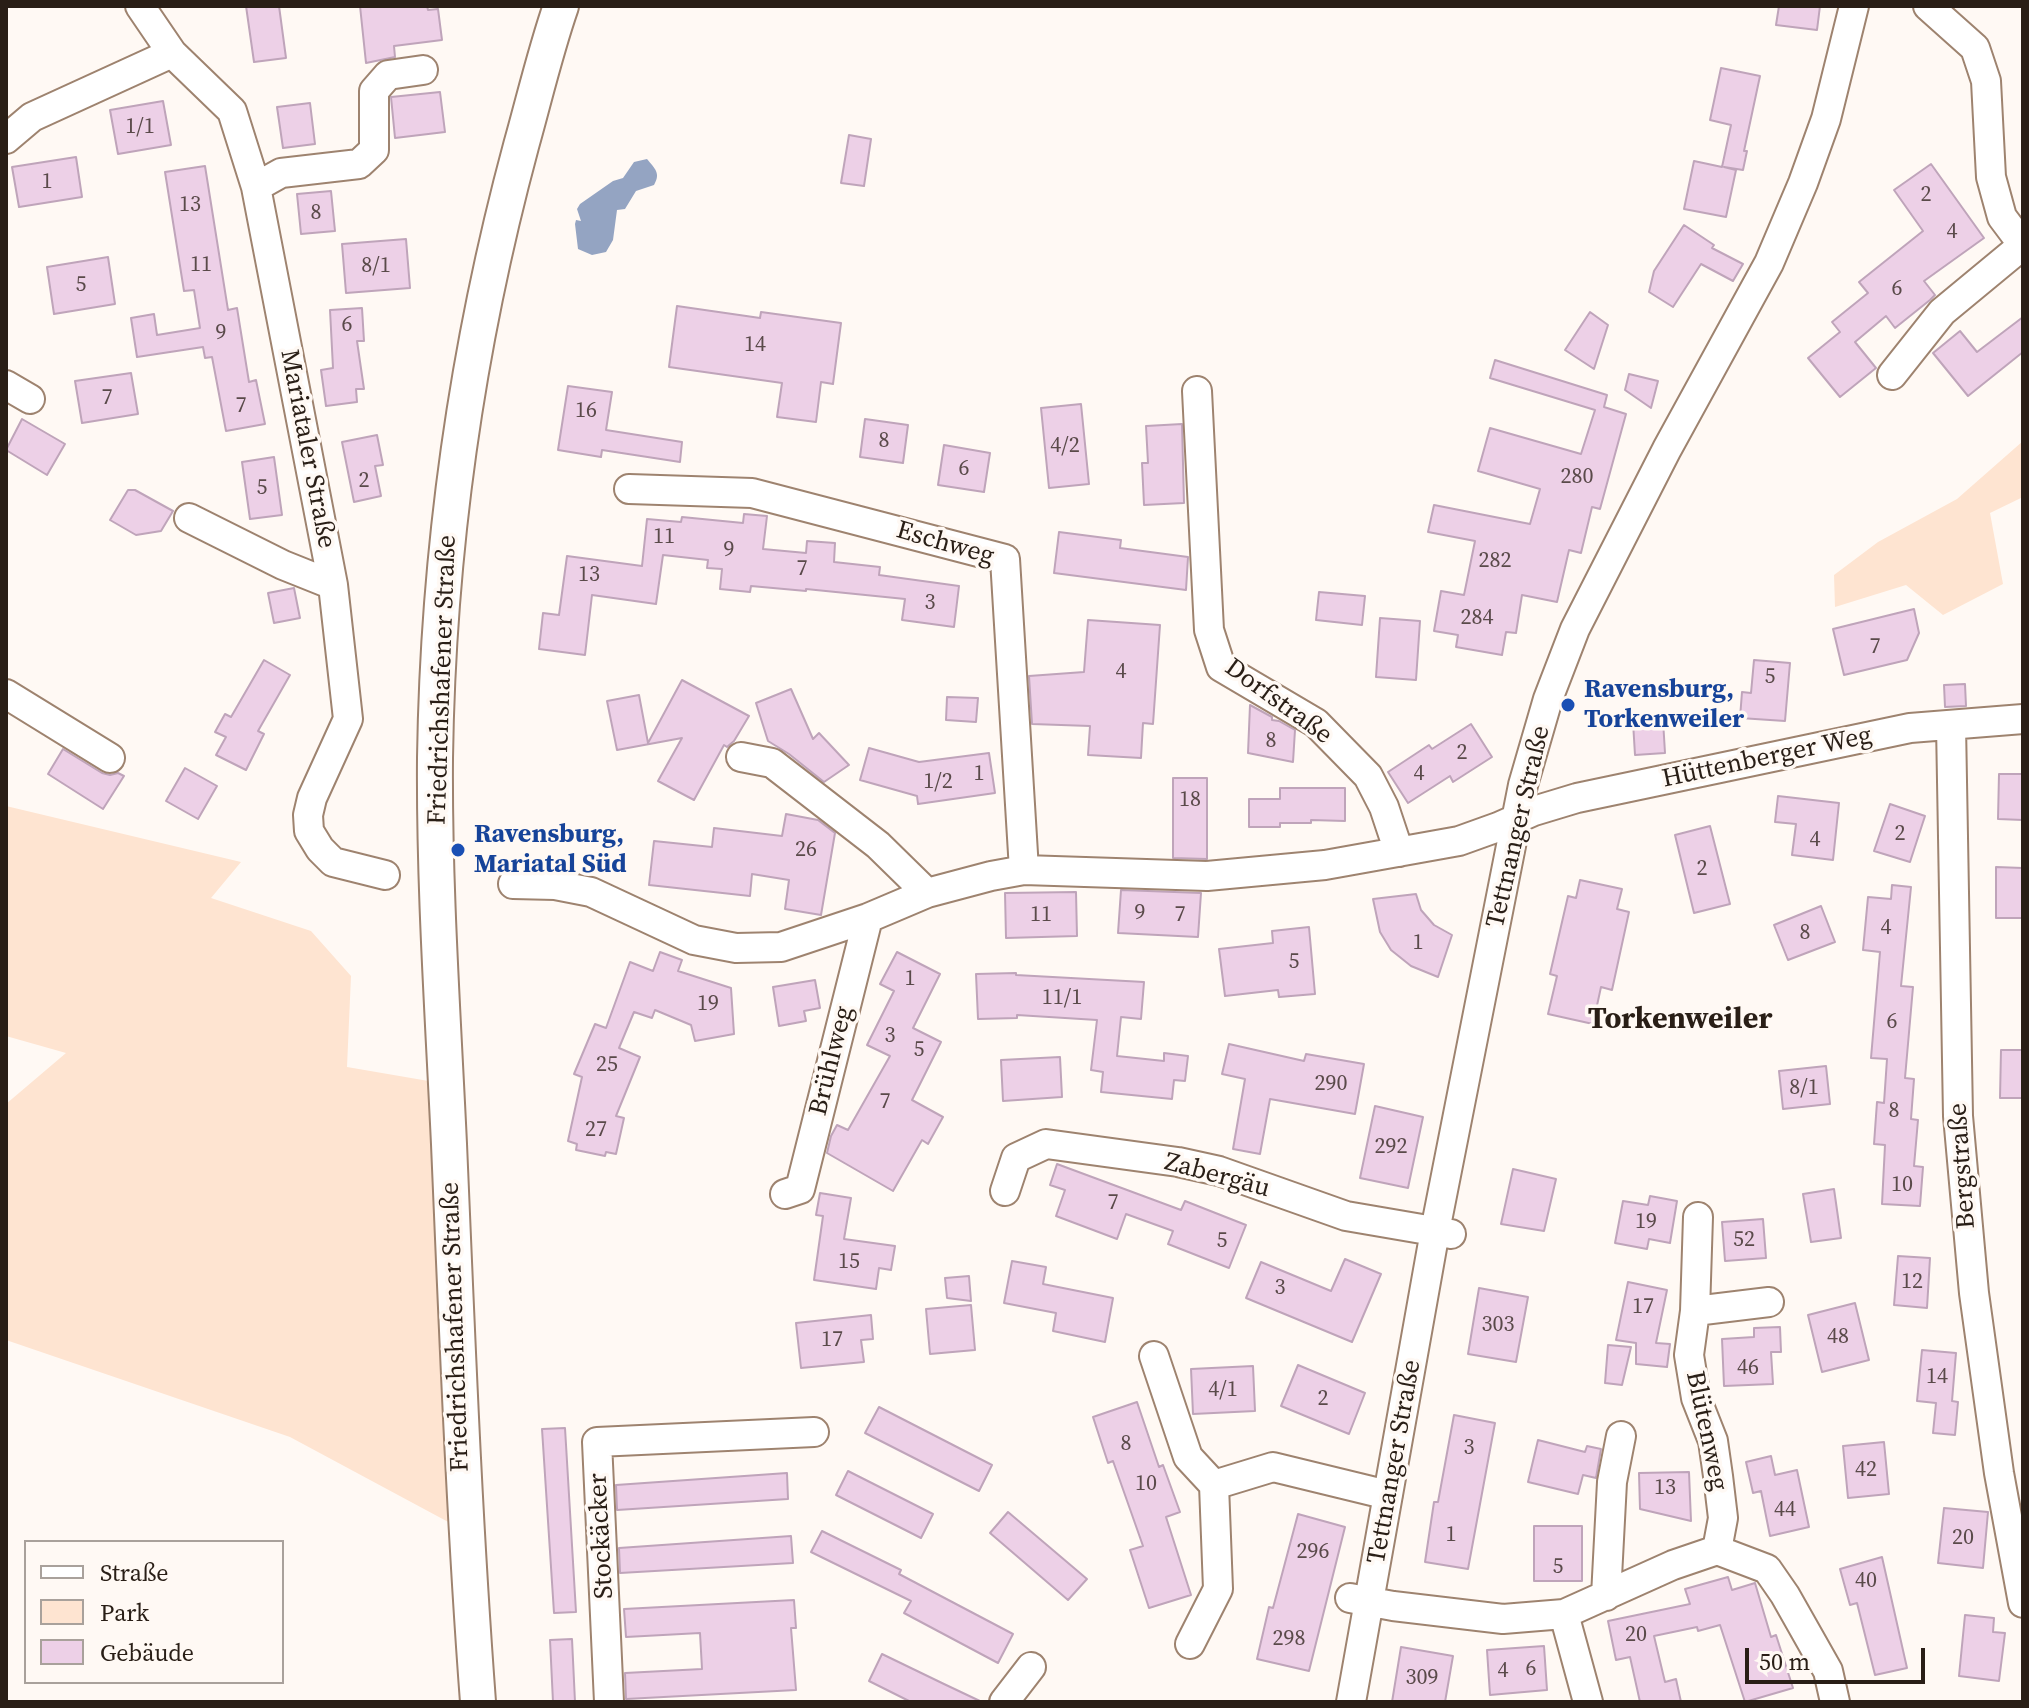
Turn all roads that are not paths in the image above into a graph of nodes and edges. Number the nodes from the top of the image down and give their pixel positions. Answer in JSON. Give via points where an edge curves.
{"nodes":[{"id":1,"x":140,"y":6,"type":"edge"},
{"id":2,"x":561,"y":6,"type":"edge"},
{"id":3,"x":1854,"y":6,"type":"edge"},
{"id":4,"x":1928,"y":6,"type":"edge"},
{"id":5,"x":172,"y":53,"type":"junction"},
{"id":6,"x":423,"y":70,"type":"dead end"},
{"id":7,"x":6,"y":139,"type":"edge"},
{"id":8,"x":256,"y":187,"type":"junction"},
{"id":9,"x":2023,"y":245,"type":"edge"},
{"id":10,"x":1892,"y":375,"type":"dead end"},
{"id":11,"x":1197,"y":391,"type":"dead end"},
{"id":12,"x":629,"y":489,"type":"dead end"},
{"id":13,"x":189,"y":518,"type":"dead end"},
{"id":14,"x":333,"y":585,"type":"junction"},
{"id":15,"x":6,"y":694,"type":"edge"},
{"id":16,"x":2023,"y":719,"type":"edge"},
{"id":17,"x":1951,"y":725,"type":"junction"},
{"id":18,"x":741,"y":757,"type":"dead end"},
{"id":19,"x":110,"y":758,"type":"dead end"},
{"id":20,"x":1515,"y":820,"type":"junction"},
{"id":21,"x":1399,"y":852,"type":"junction"},
{"id":22,"x":1024,"y":870,"type":"junction"},
{"id":23,"x":385,"y":875,"type":"dead end"},
{"id":24,"x":513,"y":884,"type":"dead end"},
{"id":25,"x":927,"y":893,"type":"junction"},
{"id":26,"x":868,"y":918,"type":"junction"},
{"id":27,"x":1005,"y":1191,"type":"dead end"},
{"id":28,"x":785,"y":1194,"type":"dead end"},
{"id":29,"x":1698,"y":1217,"type":"dead end"},
{"id":30,"x":1443,"y":1232,"type":"junction"},
{"id":31,"x":1769,"y":1302,"type":"dead end"},
{"id":32,"x":1695,"y":1311,"type":"junction"},
{"id":33,"x":1154,"y":1356,"type":"dead end"},
{"id":34,"x":814,"y":1432,"type":"dead end"},
{"id":35,"x":1621,"y":1436,"type":"dead end"},
{"id":36,"x":1214,"y":1485,"type":"junction"},
{"id":37,"x":1388,"y":1495,"type":"junction"},
{"id":38,"x":1717,"y":1550,"type":"junction"},
{"id":39,"x":1606,"y":1596,"type":"junction"},
{"id":40,"x":1360,"y":1599,"type":"junction"},
{"id":41,"x":2023,"y":1603,"type":"edge"},
{"id":42,"x":1564,"y":1614,"type":"junction"},
{"id":43,"x":1190,"y":1644,"type":"dead end"},
{"id":44,"x":1031,"y":1667,"type":"dead end"},
{"id":45,"x":478,"y":1702,"type":"edge"},
{"id":46,"x":609,"y":1702,"type":"edge"},
{"id":47,"x":1004,"y":1702,"type":"edge"},
{"id":48,"x":1351,"y":1702,"type":"edge"},
{"id":49,"x":1588,"y":1702,"type":"edge"},
{"id":50,"x":1835,"y":1702,"type":"edge"}],
"edges":[{"from":1,"to":5,"type":"street","name":"Mariataler Straße"},
{"from":2,"to":45,"type":"main road","name":"Friedrichshafener Straße","via":[[496,239],[475,338],[449,521],[437,708],[446,1084],[465,1531]]},
{"from":3,"to":20,"type":"street","name":"Tettnanger Straße","via":[[1826,119],[1803,183],[1769,263],[1575,629],[1548,699]]},
{"from":4,"to":9,"type":"street","via":[[1975,48],[1986,81],[1991,177],[2002,217]]},
{"from":5,"to":7,"type":"street","via":[[32,117]]},
{"from":5,"to":8,"type":"street","name":"Mariataler Straße","via":[[232,111]]},
{"from":6,"to":8,"type":"street","via":[[388,75],[374,91],[374,150],[359,164],[281,173]]},
{"from":8,"to":14,"type":"street","name":"Mariataler Straße"},
{"from":9,"to":10,"type":"street","via":[[1942,312]]},
{"from":11,"to":21,"type":"street","name":"Dorfstraße","via":[[1209,630],[1221,667],[1316,723],[1368,776]]},
{"from":12,"to":22,"type":"street","name":"Eschweg","via":[[752,493],[1005,559]]},
{"from":13,"to":14,"type":"street"},
{"from":14,"to":23,"type":"street","name":"Mariataler Straße","via":[[348,719],[312,798],[309,831],[333,862]]},
{"from":15,"to":19,"type":"street"},
{"from":16,"to":17,"type":"street","name":"Hüttenberger Weg"},
{"from":17,"to":20,"type":"street","name":"Hüttenberger Weg","via":[[1910,728],[1577,798]]},
{"from":17,"to":41,"type":"street","name":"Bergstraße","via":[[1959,1131],[1974,1293]]},
{"from":18,"to":25,"type":"street","via":[[772,763],[878,845]]},
{"from":20,"to":21,"type":"street","via":[[1459,841]]},
{"from":20,"to":30,"type":"street","name":"Tettnanger Straße"},
{"from":21,"to":22,"type":"street","via":[[1207,876]]},
{"from":22,"to":25,"type":"street"},
{"from":24,"to":26,"type":"street","via":[[591,892],[694,940],[736,948],[781,947]]},
{"from":25,"to":26,"type":"street"},
{"from":26,"to":28,"type":"street","name":"Brühlweg","via":[[800,1189]]},
{"from":27,"to":30,"type":"street","name":"Zabergäu","via":[[1016,1158],[1046,1144],[1219,1171],[1346,1216]]},
{"from":29,"to":32,"type":"street","name":"Blütenweg"},
{"from":30,"to":37,"type":"street","name":"Tettnanger Straße"},
{"from":31,"to":32,"type":"street"},
{"from":32,"to":38,"type":"street","name":"Blütenweg","via":[[1689,1355],[1696,1398],[1713,1441],[1723,1518]]},
{"from":33,"to":36,"type":"street","via":[[1188,1457]]},
{"from":34,"to":46,"type":"street","name":"Stockäcker","via":[[597,1442]]},
{"from":35,"to":39,"type":"street","via":[[1612,1482]]},
{"from":36,"to":37,"type":"street","via":[[1273,1467]]},
{"from":36,"to":43,"type":"street","via":[[1218,1589]]},
{"from":37,"to":40,"type":"street","name":"Tettnanger Straße"},
{"from":38,"to":39,"type":"street"},
{"from":38,"to":50,"type":"street","via":[[1767,1569],[1828,1671]]},
{"from":39,"to":42,"type":"street"},
{"from":40,"to":42,"type":"street","via":[[1503,1619]]},
{"from":40,"to":48,"type":"street","name":"Tettnanger Straße"},
{"from":42,"to":49,"type":"street"},
{"from":44,"to":47,"type":"street"}]}
